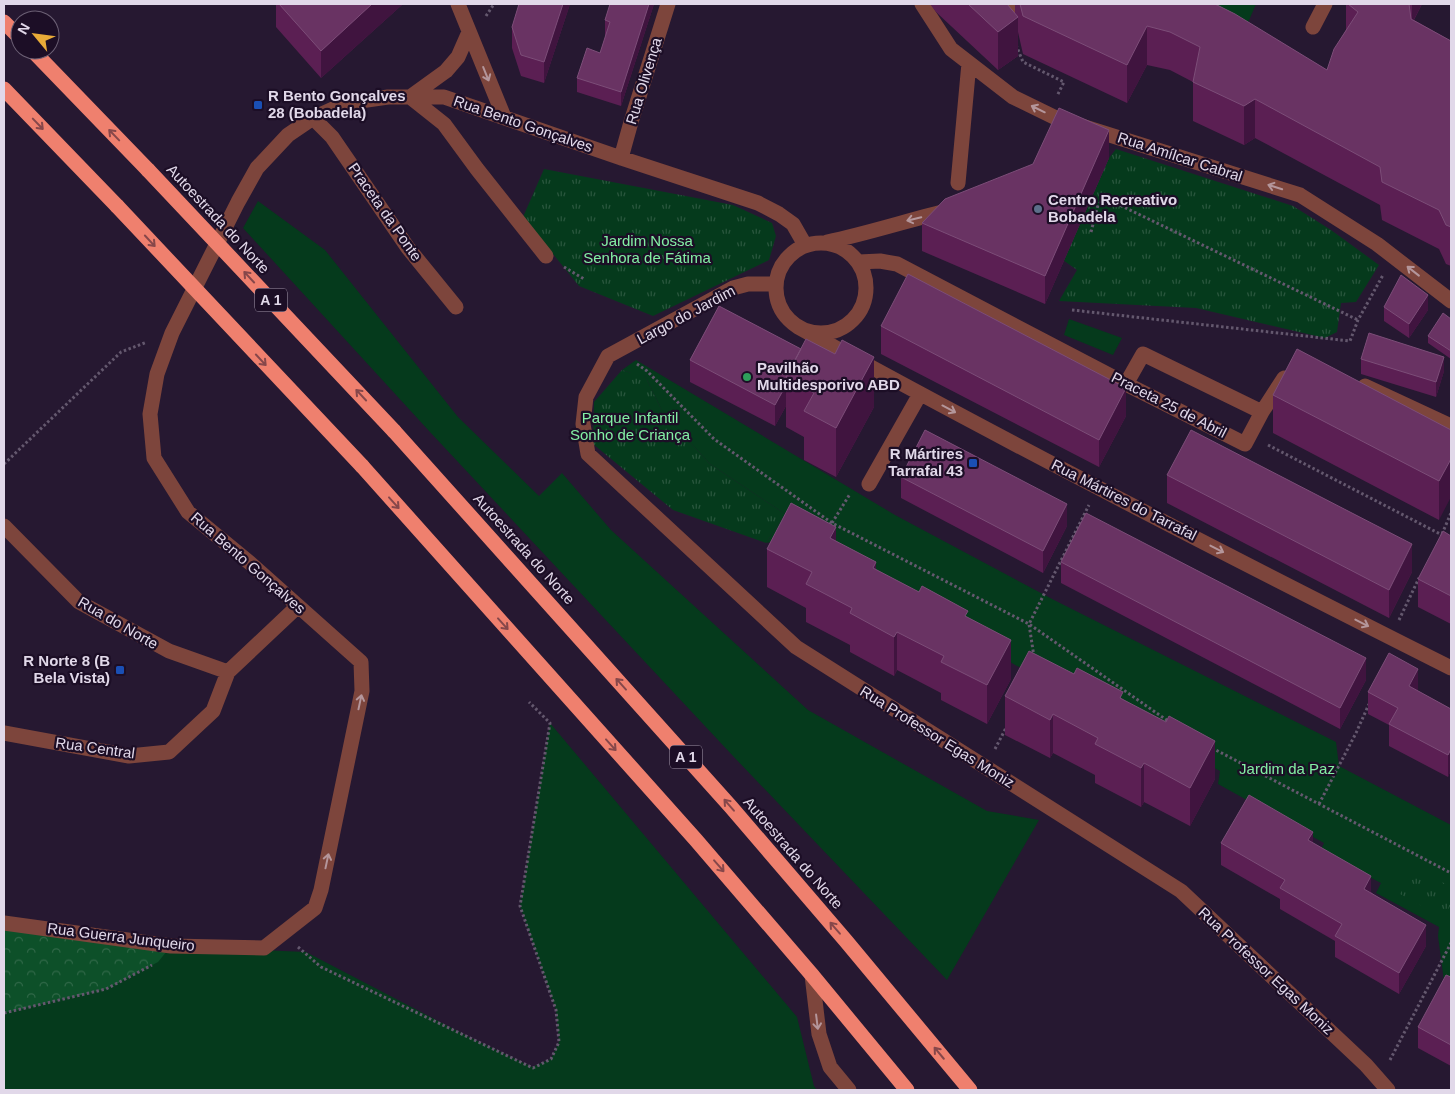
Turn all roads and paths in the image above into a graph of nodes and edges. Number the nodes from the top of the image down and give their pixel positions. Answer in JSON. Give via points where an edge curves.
{"nodes":[{"id":1,"x":458,"y":4,"type":"edge"},
{"id":2,"x":668,"y":4,"type":"edge"},
{"id":3,"x":922,"y":4,"type":"edge"},
{"id":4,"x":999,"y":4,"type":"edge"},
{"id":5,"x":1325,"y":4,"type":"edge"},
{"id":6,"x":1047,"y":10,"type":"edge"},
{"id":7,"x":1313,"y":27,"type":"dead end"},
{"id":8,"x":469,"y":32,"type":"junction"},
{"id":9,"x":1013,"y":37,"type":"edge"},
{"id":10,"x":42,"y":60,"type":"edge"},
{"id":11,"x":969,"y":63,"type":"junction"},
{"id":12,"x":4,"y":89,"type":"edge"},
{"id":13,"x":410,"y":97,"type":"junction"},
{"id":14,"x":1052,"y":116,"type":"junction"},
{"id":15,"x":504,"y":117,"type":"junction"},
{"id":16,"x":313,"y":118,"type":"junction"},
{"id":17,"x":1048,"y":134,"type":"edge"},
{"id":18,"x":621,"y":158,"type":"junction"},
{"id":19,"x":958,"y":183,"type":"dead end"},
{"id":20,"x":963,"y":206,"type":"edge"},
{"id":21,"x":1091,"y":232,"type":"dead end"},
{"id":22,"x":827,"y":242,"type":"junction"},
{"id":23,"x":805,"y":245,"type":"junction"},
{"id":24,"x":546,"y":256,"type":"dead end"},
{"id":25,"x":1394,"y":256,"type":"junction"},
{"id":26,"x":859,"y":262,"type":"junction"},
{"id":27,"x":776,"y":284,"type":"junction"},
{"id":28,"x":1451,"y":301,"type":"edge"},
{"id":29,"x":456,"y":307,"type":"dead end"},
{"id":30,"x":1072,"y":310,"type":"dead end"},
{"id":31,"x":1358,"y":320,"type":"junction"},
{"id":32,"x":798,"y":327,"type":"junction"},
{"id":33,"x":626,"y":347,"type":"junction"},
{"id":34,"x":121,"y":352,"type":"dead end"},
{"id":35,"x":1298,"y":371,"type":"edge"},
{"id":36,"x":1354,"y":380,"type":"edge"},
{"id":37,"x":1126,"y":384,"type":"junction"},
{"id":38,"x":920,"y":394,"type":"junction"},
{"id":39,"x":1262,"y":412,"type":"junction"},
{"id":40,"x":1451,"y":426,"type":"edge"},
{"id":41,"x":1249,"y":436,"type":"junction"},
{"id":42,"x":4,"y":464,"type":"edge"},
{"id":43,"x":869,"y":484,"type":"joint"},
{"id":44,"x":1098,"y":487,"type":"junction"},
{"id":45,"x":1451,"y":513,"type":"edge"},
{"id":46,"x":832,"y":523,"type":"junction"},
{"id":47,"x":4,"y":526,"type":"edge"},
{"id":48,"x":1442,"y":535,"type":"junction"},
{"id":49,"x":1438,"y":542,"type":"edge"},
{"id":50,"x":1421,"y":575,"type":"edge"},
{"id":51,"x":298,"y":606,"type":"junction"},
{"id":52,"x":1029,"y":624,"type":"junction"},
{"id":53,"x":1390,"y":638,"type":"junction"},
{"id":54,"x":1035,"y":660,"type":"edge"},
{"id":55,"x":1451,"y":668,"type":"edge"},
{"id":56,"x":228,"y":672,"type":"junction"},
{"id":57,"x":1371,"y":700,"type":"edge"},
{"id":58,"x":529,"y":702,"type":"dead end"},
{"id":59,"x":1011,"y":718,"type":"edge"},
{"id":60,"x":1175,"y":726,"type":"edge"},
{"id":61,"x":4,"y":733,"type":"edge"},
{"id":62,"x":1208,"y":746,"type":"edge"},
{"id":63,"x":985,"y":768,"type":"junction"},
{"id":64,"x":1319,"y":804,"type":"junction"},
{"id":65,"x":1451,"y":873,"type":"edge"},
{"id":66,"x":315,"y":908,"type":"joint"},
{"id":67,"x":4,"y":923,"type":"edge"},
{"id":68,"x":282,"y":934,"type":"junction"},
{"id":69,"x":1451,"y":943,"type":"edge"},
{"id":70,"x":171,"y":946,"type":"junction"},
{"id":71,"x":812,"y":975,"type":"junction"},
{"id":72,"x":4,"y":1013,"type":"edge"},
{"id":73,"x":1384,"y":1085,"type":"edge"},
{"id":74,"x":849,"y":1090,"type":"edge"},
{"id":75,"x":907,"y":1090,"type":"edge"},
{"id":76,"x":970,"y":1090,"type":"edge"}],
"edges":[{"from":1,"to":8,"type":"street"},
{"from":2,"to":18,"type":"street","name":"Rua Olivença"},
{"from":3,"to":11,"type":"street","name":"Rua Amílcar Cabral","via":[[951,49]]},
{"from":4,"to":6,"type":"street"},
{"from":5,"to":7,"type":"street"},
{"from":8,"to":13,"type":"street","via":[[458,57],[446,71]]},
{"from":8,"to":15,"type":"street","one_way":true},
{"from":9,"to":14,"type":"path","via":[[1024,62],[1064,82]]},
{"from":76,"to":10,"type":"highway","name":"Autoestrada do Norte","number":"A 1","one_way":true,"bridge":true,"via":[[731,807],[394,431]]},
{"from":14,"to":11,"type":"street","name":"Rua Amílcar Cabral","one_way":true,"via":[[1013,97]]},
{"from":11,"to":19,"type":"street"},
{"from":12,"to":71,"type":"highway","one_way":true,"bridge":true,"via":[[362,466],[696,840]]},
{"from":13,"to":15,"type":"street","name":"Rua Bento Gonçalves","via":[[444,97]]},
{"from":13,"to":16,"type":"street","name":"Rua Bento Gonçalves","via":[[346,103]]},
{"from":13,"to":24,"type":"street","via":[[444,124]]},
{"from":14,"to":17,"type":"street"},
{"from":25,"to":14,"type":"street","name":"Rua Amílcar Cabral","one_way":true,"via":[[1300,195]]},
{"from":15,"to":18,"type":"street","name":"Rua Bento Gonçalves"},
{"from":16,"to":29,"type":"street","name":"Praceta da Ponte","via":[[332,137],[408,248]]},
{"from":16,"to":51,"type":"street","name":"Rua Bento Gonçalves","via":[[288,135],[258,168],[238,202],[172,333],[157,374],[150,414],[154,458],[188,512]]},
{"from":18,"to":23,"type":"street","name":"Rua Bento Gonçalves","via":[[758,203],[793,224]]},
{"from":20,"to":22,"type":"street","one_way":true},
{"from":21,"to":31,"type":"path","via":[[1098,205],[1105,198]]},
{"from":22,"to":23,"type":"street"},
{"from":22,"to":26,"type":"street","via":[[840,246]]},
{"from":23,"to":27,"type":"street","via":[[785,260],[778,271]]},
{"from":28,"to":25,"type":"street","name":"Rua Amílcar Cabral","one_way":true},
{"from":25,"to":31,"type":"path"},
{"from":26,"to":32,"type":"street","via":[[867,288],[865,301],[850,323],[824,333]]},
{"from":26,"to":37,"type":"street","name":"Praceta 25 de Abril","via":[[897,264]]},
{"from":27,"to":32,"type":"street","via":[[776,297],[781,309]]},
{"from":27,"to":33,"type":"street","name":"Largo do Jardim","via":[[748,284],[733,288]]},
{"from":30,"to":31,"type":"path","via":[[1350,341]]},
{"from":32,"to":38,"type":"street","name":"Rua Mártires do Tarrafal"},
{"from":33,"to":46,"type":"path","via":[[633,362],[647,371],[714,439]]},
{"from":33,"to":63,"type":"street","name":"Rua Professor Egas Moniz","via":[[608,356],[586,397],[583,424],[588,454],[796,647]]},
{"from":34,"to":42,"type":"path"},
{"from":35,"to":39,"type":"street","name":"Praceta 25 de Abril","via":[[1288,371]]},
{"from":36,"to":40,"type":"street"},
{"from":37,"to":39,"type":"street","via":[[1143,354]]},
{"from":37,"to":41,"type":"street","name":"Praceta 25 de Abril","via":[[1245,444]]},
{"from":38,"to":43,"type":"street"},
{"from":38,"to":44,"type":"street","name":"Rua Mártires do Tarrafal","one_way":true},
{"from":39,"to":41,"type":"street","name":"Praceta 25 de Abril"},
{"from":41,"to":48,"type":"path"},
{"from":43,"to":46,"type":"path","via":[[857,483]]},
{"from":44,"to":52,"type":"path"},
{"from":44,"to":53,"type":"street","name":"Rua Mártires do Tarrafal","one_way":true},
{"from":45,"to":48,"type":"path"},
{"from":46,"to":52,"type":"path"},
{"from":47,"to":56,"type":"street","name":"Rua do Norte","via":[[78,602],[169,651]]},
{"from":48,"to":49,"type":"path"},
{"from":50,"to":53,"type":"path"},
{"from":51,"to":56,"type":"street","name":"Rua Central"},
{"from":66,"to":51,"type":"street","name":"Rua Bento Gonçalves","one_way":true,"via":[[362,691],[361,662]]},
{"from":52,"to":54,"type":"path"},
{"from":52,"to":60,"type":"path"},
{"from":53,"to":55,"type":"street","name":"Rua Mártires do Tarrafal"},
{"from":56,"to":61,"type":"street","name":"Rua Central","via":[[212,711],[169,752],[129,756]]},
{"from":57,"to":64,"type":"path"},
{"from":58,"to":68,"type":"path","via":[[550,723],[520,906],[556,1010],[559,1042],[551,1059],[533,1068],[321,967]]},
{"from":59,"to":63,"type":"path"},
{"from":62,"to":64,"type":"path"},
{"from":63,"to":73,"type":"street","name":"Rua Professor Egas Moniz","via":[[1181,891]]},
{"from":64,"to":65,"type":"path"},
{"from":66,"to":68,"type":"street","name":"Rua Guerra Junqueiro"},
{"from":67,"to":70,"type":"street","name":"Rua Guerra Junqueiro"},
{"from":68,"to":70,"type":"street","name":"Rua Guerra Junqueiro","via":[[264,948]]},
{"from":69,"to":73,"type":"path"},
{"from":70,"to":72,"type":"path","via":[[158,962],[106,989]]},
{"from":71,"to":74,"type":"street","one_way":true,"via":[[819,1034],[830,1067]]},
{"from":71,"to":75,"type":"highway"}]}
